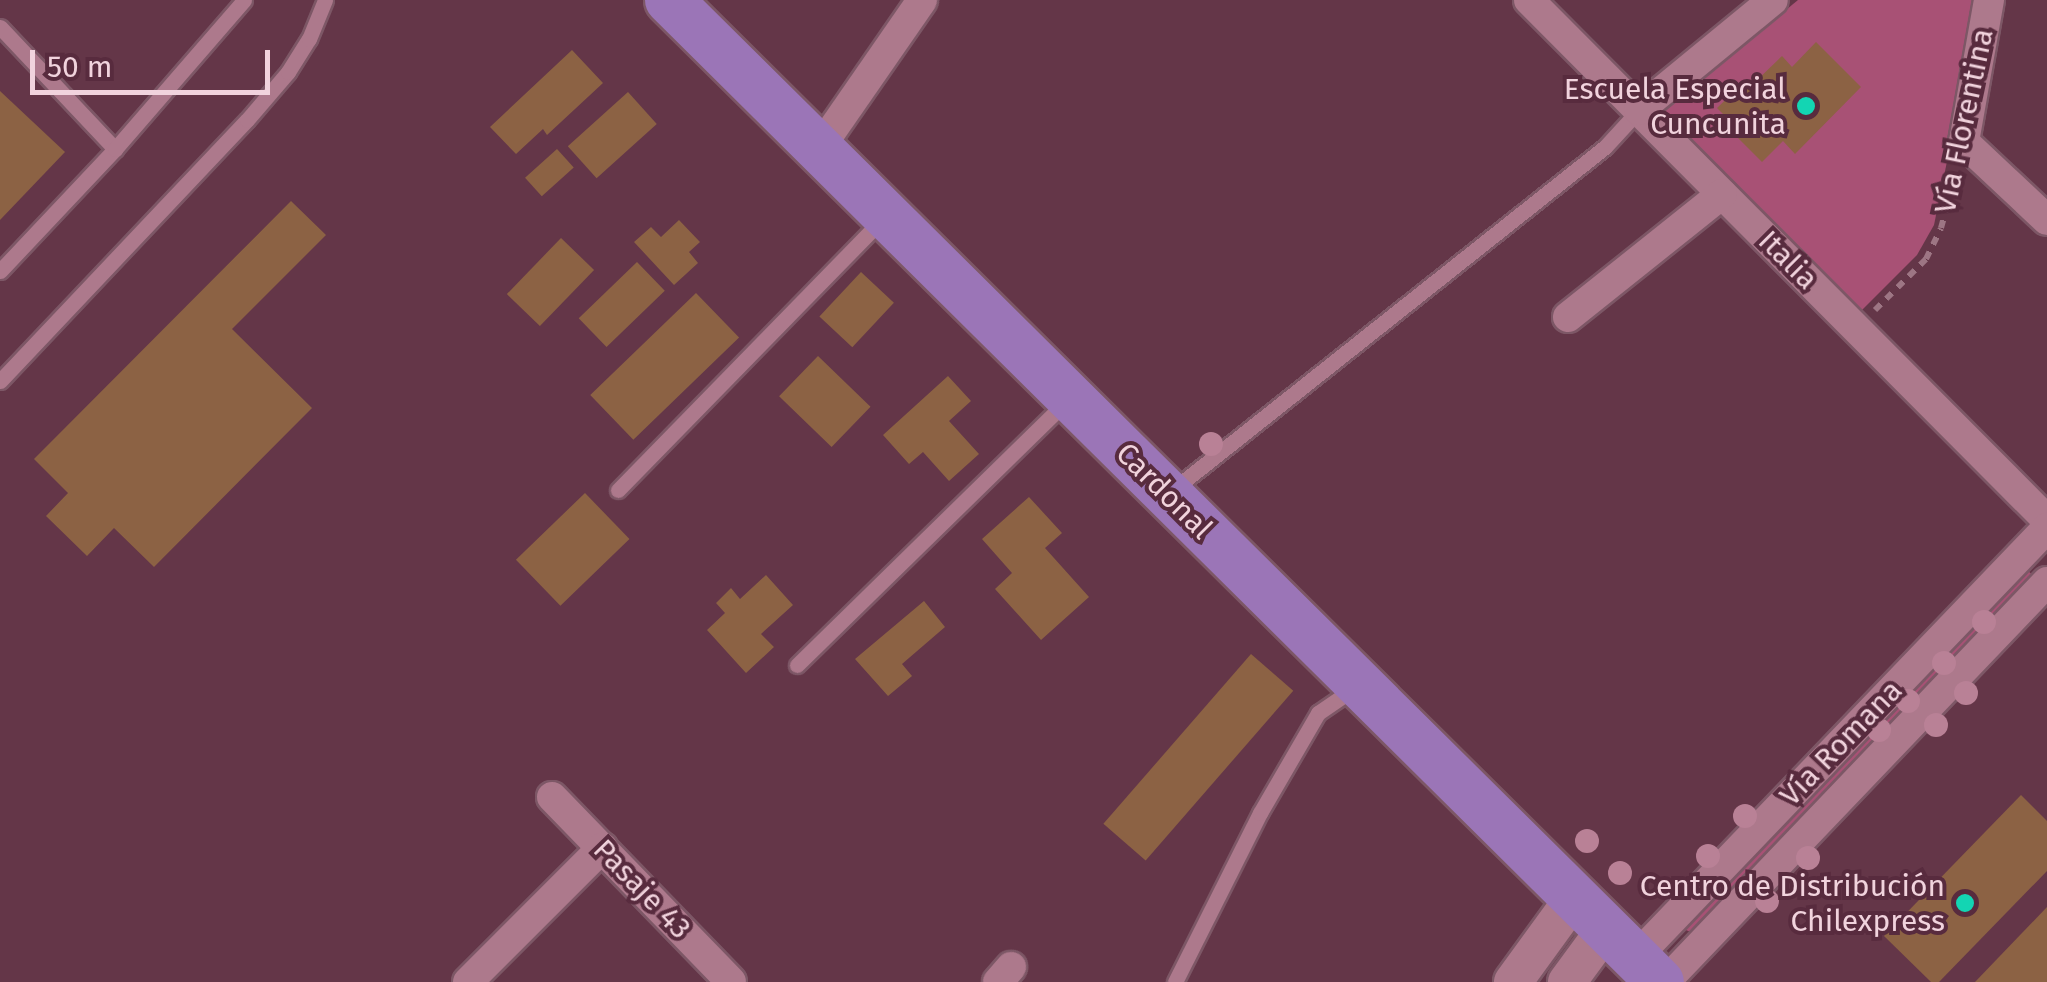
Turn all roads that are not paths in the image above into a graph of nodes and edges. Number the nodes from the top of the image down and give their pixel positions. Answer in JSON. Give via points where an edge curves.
{"nodes":[{"id":1,"x":244,"y":0,"type":"edge"},
{"id":2,"x":325,"y":0,"type":"edge"},
{"id":3,"x":669,"y":0,"type":"edge"},
{"id":4,"x":922,"y":0,"type":"edge"},
{"id":5,"x":1529,"y":0,"type":"edge"},
{"id":6,"x":1773,"y":0,"type":"edge"},
{"id":7,"x":1989,"y":0,"type":"edge"},
{"id":8,"x":0,"y":27,"type":"edge"},
{"id":9,"x":1639,"y":110,"type":"junction"},
{"id":10,"x":114,"y":149,"type":"junction"},
{"id":11,"x":819,"y":149,"type":"junction"},
{"id":12,"x":1722,"y":194,"type":"junction"},
{"id":13,"x":886,"y":216,"type":"junction"},
{"id":14,"x":2047,"y":220,"type":"edge"},
{"id":15,"x":0,"y":271,"type":"edge"},
{"id":16,"x":1568,"y":317,"type":"dead end"},
{"id":17,"x":0,"y":382,"type":"edge"},
{"id":18,"x":1070,"y":398,"type":"junction"},
{"id":19,"x":618,"y":490,"type":"dead end"},
{"id":20,"x":1167,"y":495,"type":"junction"},
{"id":21,"x":2047,"y":520,"type":"edge"},
{"id":22,"x":2047,"y":528,"type":"edge"},
{"id":23,"x":2047,"y":582,"type":"edge"},
{"id":24,"x":797,"y":666,"type":"dead end"},
{"id":25,"x":1359,"y":685,"type":"junction"},
{"id":26,"x":552,"y":797,"type":"dead end"},
{"id":27,"x":602,"y":848,"type":"junction"},
{"id":28,"x":1635,"y":958,"type":"edge"},
{"id":29,"x":468,"y":982,"type":"edge"},
{"id":30,"x":731,"y":982,"type":"edge"},
{"id":31,"x":1174,"y":982,"type":"edge"},
{"id":32,"x":1513,"y":982,"type":"edge"},
{"id":33,"x":1567,"y":982,"type":"edge"}],
"edges":[{"from":1,"to":10,"type":"lane"},
{"from":2,"to":17,"type":"lane","via":[[309,39],[248,120]]},
{"from":3,"to":11,"type":"main road","name":"Cardonal"},
{"from":4,"to":11,"type":"street"},
{"from":5,"to":9,"type":"street","name":"Italia"},
{"from":6,"to":9,"type":"street"},
{"from":7,"to":14,"type":"street","name":"Vía Florentina","via":[[1964,142]]},
{"from":8,"to":10,"type":"lane"},
{"from":9,"to":12,"type":"street","name":"Italia"},
{"from":9,"to":20,"type":"lane","via":[[1605,148]]},
{"from":10,"to":15,"type":"lane"},
{"from":11,"to":13,"type":"main road","name":"Cardonal"},
{"from":12,"to":16,"type":"street"},
{"from":12,"to":21,"type":"street","name":"Italia"},
{"from":13,"to":18,"type":"main road","name":"Cardonal"},
{"from":13,"to":19,"type":"lane"},
{"from":18,"to":20,"type":"main road","name":"Cardonal"},
{"from":18,"to":24,"type":"lane"},
{"from":20,"to":25,"type":"main road","name":"Cardonal"},
{"from":22,"to":28,"type":"street","name":"Vía Romana"},
{"from":23,"to":28,"type":"street","name":"Vía Romana"},
{"from":25,"to":28,"type":"main road","name":"Cardonal"},
{"from":25,"to":31,"type":"lane","via":[[1318,713]]},
{"from":26,"to":27,"type":"street","name":"Pasaje 43"},
{"from":27,"to":29,"type":"street"},
{"from":27,"to":30,"type":"street","name":"Pasaje 43"},
{"from":28,"to":32,"type":"street"},
{"from":28,"to":33,"type":"street"}]}
